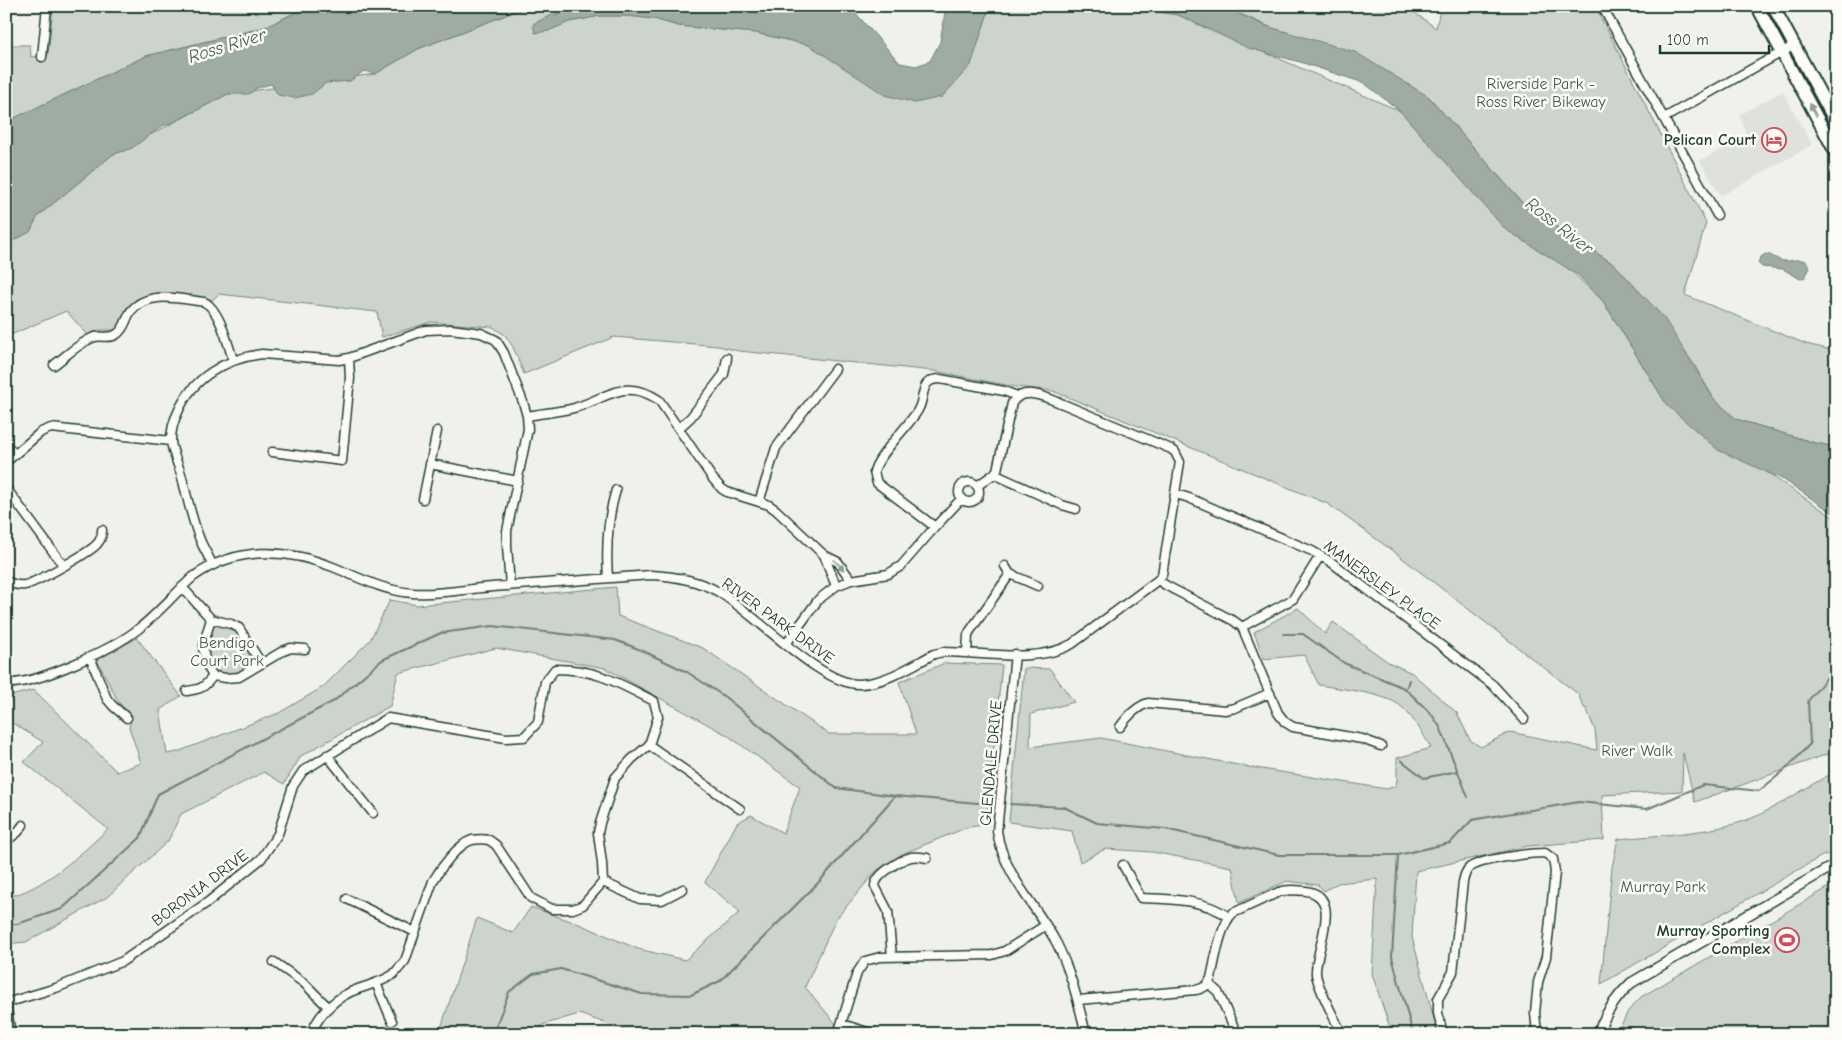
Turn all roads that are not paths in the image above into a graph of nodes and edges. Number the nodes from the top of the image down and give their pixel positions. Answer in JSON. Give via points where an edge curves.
{"nodes":[{"id":1,"x":47,"y":6,"type":"edge"},
{"id":2,"x":1602,"y":6,"type":"edge"},
{"id":3,"x":1757,"y":6,"type":"edge"},
{"id":4,"x":1773,"y":6,"type":"edge"},
{"id":5,"x":1793,"y":46,"type":"junction"},
{"id":6,"x":1782,"y":52,"type":"junction"},
{"id":7,"x":42,"y":57,"type":"dead end"},
{"id":8,"x":1664,"y":118,"type":"junction"},
{"id":9,"x":1836,"y":123,"type":"edge"},
{"id":10,"x":1836,"y":153,"type":"edge"},
{"id":11,"x":1717,"y":215,"type":"dead end"},
{"id":12,"x":349,"y":358,"type":"junction"},
{"id":13,"x":727,"y":358,"type":"dead end"},
{"id":14,"x":233,"y":360,"type":"junction"},
{"id":15,"x":54,"y":365,"type":"dead end"},
{"id":16,"x":835,"y":369,"type":"dead end"},
{"id":17,"x":1017,"y":396,"type":"junction"},
{"id":18,"x":527,"y":416,"type":"junction"},
{"id":19,"x":678,"y":428,"type":"junction"},
{"id":20,"x":437,"y":431,"type":"dead end"},
{"id":21,"x":171,"y":441,"type":"junction"},
{"id":22,"x":6,"y":445,"type":"edge"},
{"id":23,"x":272,"y":452,"type":"dead end"},
{"id":24,"x":15,"y":454,"type":"junction"},
{"id":25,"x":6,"y":462,"type":"edge"},
{"id":26,"x":430,"y":464,"type":"junction"},
{"id":27,"x":994,"y":474,"type":"junction"},
{"id":28,"x":518,"y":481,"type":"junction"},
{"id":29,"x":977,"y":486,"type":"junction"},
{"id":30,"x":6,"y":488,"type":"edge"},
{"id":31,"x":616,"y":490,"type":"dead end"},
{"id":32,"x":1176,"y":494,"type":"junction"},
{"id":33,"x":962,"y":498,"type":"junction"},
{"id":34,"x":423,"y":499,"type":"dead end"},
{"id":35,"x":759,"y":502,"type":"junction"},
{"id":36,"x":1076,"y":509,"type":"dead end"},
{"id":37,"x":935,"y":527,"type":"junction"},
{"id":38,"x":102,"y":530,"type":"dead end"},
{"id":39,"x":824,"y":555,"type":"junction"},
{"id":40,"x":1320,"y":556,"type":"junction"},
{"id":41,"x":212,"y":564,"type":"junction"},
{"id":42,"x":63,"y":565,"type":"junction"},
{"id":43,"x":1005,"y":566,"type":"dead end"},
{"id":44,"x":1010,"y":574,"type":"junction"},
{"id":45,"x":608,"y":578,"type":"junction"},
{"id":46,"x":851,"y":580,"type":"junction"},
{"id":47,"x":1158,"y":580,"type":"junction"},
{"id":48,"x":6,"y":581,"type":"edge"},
{"id":49,"x":510,"y":586,"type":"junction"},
{"id":50,"x":836,"y":586,"type":"junction"},
{"id":51,"x":1038,"y":586,"type":"dead end"},
{"id":52,"x":182,"y":587,"type":"junction"},
{"id":53,"x":212,"y":619,"type":"junction"},
{"id":54,"x":1242,"y":627,"type":"junction"},
{"id":55,"x":786,"y":644,"type":"junction"},
{"id":56,"x":305,"y":649,"type":"dead end"},
{"id":57,"x":967,"y":652,"type":"junction"},
{"id":58,"x":1015,"y":654,"type":"junction"},
{"id":59,"x":90,"y":656,"type":"junction"},
{"id":60,"x":260,"y":663,"type":"junction"},
{"id":61,"x":213,"y":676,"type":"junction"},
{"id":62,"x":6,"y":683,"type":"edge"},
{"id":63,"x":186,"y":691,"type":"dead end"},
{"id":64,"x":1270,"y":693,"type":"junction"},
{"id":65,"x":128,"y":718,"type":"dead end"},
{"id":66,"x":1524,"y":719,"type":"dead end"},
{"id":67,"x":1120,"y":727,"type":"dead end"},
{"id":68,"x":649,"y":745,"type":"junction"},
{"id":69,"x":1381,"y":746,"type":"dead end"},
{"id":70,"x":327,"y":755,"type":"junction"},
{"id":71,"x":740,"y":808,"type":"dead end"},
{"id":72,"x":373,"y":813,"type":"dead end"},
{"id":73,"x":23,"y":825,"type":"dead end"},
{"id":74,"x":6,"y":841,"type":"edge"},
{"id":75,"x":927,"y":858,"type":"dead end"},
{"id":76,"x":1836,"y":864,"type":"edge"},
{"id":77,"x":1123,"y":865,"type":"dead end"},
{"id":78,"x":603,"y":882,"type":"junction"},
{"id":79,"x":683,"y":889,"type":"dead end"},
{"id":80,"x":347,"y":899,"type":"dead end"},
{"id":81,"x":1229,"y":916,"type":"junction"},
{"id":82,"x":1046,"y":925,"type":"junction"},
{"id":83,"x":414,"y":932,"type":"junction"},
{"id":84,"x":892,"y":957,"type":"junction"},
{"id":85,"x":274,"y":962,"type":"dead end"},
{"id":86,"x":376,"y":983,"type":"junction"},
{"id":87,"x":1209,"y":984,"type":"junction"},
{"id":88,"x":1078,"y":1000,"type":"junction"},
{"id":89,"x":6,"y":1004,"type":"edge"},
{"id":90,"x":328,"y":1007,"type":"junction"},
{"id":91,"x":392,"y":1021,"type":"dead end"},
{"id":92,"x":842,"y":1024,"type":"junction"},
{"id":93,"x":11,"y":1034,"type":"edge"},
{"id":94,"x":311,"y":1034,"type":"edge"},
{"id":95,"x":838,"y":1034,"type":"edge"},
{"id":96,"x":874,"y":1034,"type":"edge"},
{"id":97,"x":1086,"y":1034,"type":"edge"},
{"id":98,"x":1238,"y":1034,"type":"edge"},
{"id":99,"x":1342,"y":1034,"type":"edge"},
{"id":100,"x":1443,"y":1034,"type":"edge"},
{"id":101,"x":1537,"y":1034,"type":"edge"},
{"id":102,"x":1598,"y":1034,"type":"edge"}],
"edges":[{"from":1,"to":7,"type":"street"},
{"from":2,"to":8,"type":"street"},
{"from":3,"to":6,"type":"main road"},
{"from":4,"to":5,"type":"main road"},
{"from":5,"to":6,"type":"street"},
{"from":5,"to":9,"type":"main road"},
{"from":6,"to":8,"type":"street"},
{"from":10,"to":6,"type":"main road","one_way":true},
{"from":8,"to":11,"type":"street"},
{"from":12,"to":14,"type":"street","via":[[330,360],[262,354]]},
{"from":12,"to":18,"type":"street","via":[[426,330],[481,333],[496,340],[500,346]]},
{"from":12,"to":23,"type":"street","via":[[342,461]]},
{"from":13,"to":19,"type":"street","via":[[724,374],[691,417]]},
{"from":14,"to":15,"type":"street","via":[[216,313],[209,304],[161,297],[139,303],[116,335],[93,337]]},
{"from":14,"to":21,"type":"street","via":[[202,377],[183,400]]},
{"from":16,"to":35,"type":"street","via":[[776,448]]},
{"from":17,"to":27,"type":"street","via":[[1010,407],[999,466]]},
{"from":17,"to":32,"type":"street","via":[[1024,393],[1050,399],[1171,449],[1180,462]]},
{"from":17,"to":37,"type":"street","via":[[940,379],[926,384],[919,409],[874,472],[877,483]]},
{"from":18,"to":19,"type":"street","via":[[576,407],[630,389],[648,393],[659,400]]},
{"from":18,"to":28,"type":"street","via":[[527,441]]},
{"from":19,"to":35,"type":"street","via":[[722,489]]},
{"from":20,"to":26,"type":"street"},
{"from":21,"to":24,"type":"street","via":[[51,428],[41,432]]},
{"from":21,"to":41,"type":"street","via":[[198,536]]},
{"from":22,"to":24,"type":"street"},
{"from":24,"to":25,"type":"street"},
{"from":26,"to":28,"type":"street"},
{"from":26,"to":34,"type":"street"},
{"from":27,"to":29,"type":"street"},
{"from":27,"to":36,"type":"street"},
{"from":28,"to":49,"type":"street","via":[[507,538]]},
{"from":29,"to":33,"type":"street","via":[[979,494],[976,499],[969,502]]},
{"from":29,"to":33,"type":"street","via":[[970,482],[962,485]]},
{"from":30,"to":42,"type":"street"},
{"from":31,"to":45,"type":"street","via":[[606,544]]},
{"from":32,"to":40,"type":"street","name":"MANERSLEY PLACE"},
{"from":32,"to":47,"type":"street","via":[[1165,561]]},
{"from":33,"to":37,"type":"street"},
{"from":35,"to":39,"type":"street","via":[[776,510]]},
{"from":37,"to":46,"type":"street","via":[[901,566],[888,574]]},
{"from":38,"to":42,"type":"street","via":[[102,538],[93,548]]},
{"from":39,"to":46,"type":"street","one_way":true,"via":[[838,562]]},
{"from":39,"to":50,"type":"street"},
{"from":40,"to":54,"type":"street","via":[[1293,599]]},
{"from":40,"to":66,"type":"street","name":"MANERSLEY PLACE","via":[[1480,674]]},
{"from":41,"to":49,"type":"street","name":"RIVER PARK DRIVE","via":[[240,556],[270,553],[317,561],[372,584],[412,593]]},
{"from":41,"to":52,"type":"street","name":"RIVER PARK DRIVE"},
{"from":42,"to":48,"type":"street","via":[[23,585]]},
{"from":43,"to":44,"type":"street"},
{"from":44,"to":51,"type":"street"},
{"from":44,"to":57,"type":"street","via":[[970,631]]},
{"from":45,"to":49,"type":"street","name":"RIVER PARK DRIVE"},
{"from":45,"to":55,"type":"street","name":"RIVER PARK DRIVE","via":[[666,576],[701,584],[733,602]]},
{"from":46,"to":50,"type":"street"},
{"from":47,"to":54,"type":"street"},
{"from":47,"to":58,"type":"street","name":"RIVER PARK DRIVE","via":[[1062,650],[1040,655]]},
{"from":50,"to":55,"type":"street","via":[[818,600]]},
{"from":52,"to":53,"type":"street"},
{"from":52,"to":59,"type":"street","name":"RIVER PARK DRIVE","via":[[137,630]]},
{"from":53,"to":60,"type":"street","via":[[239,628]]},
{"from":53,"to":61,"type":"street","via":[[202,650]]},
{"from":54,"to":64,"type":"street"},
{"from":55,"to":57,"type":"street","name":"RIVER PARK DRIVE","via":[[833,678],[858,684],[884,679],[934,654]]},
{"from":56,"to":60,"type":"street","via":[[291,648]]},
{"from":57,"to":58,"type":"street","name":"RIVER PARK DRIVE"},
{"from":58,"to":82,"type":"street","name":"GLENDALE DRIVE","via":[[997,830],[1005,862]]},
{"from":59,"to":62,"type":"street","name":"RIVER PARK DRIVE","via":[[25,682]]},
{"from":59,"to":65,"type":"street","via":[[107,699]]},
{"from":60,"to":61,"type":"street","via":[[239,677]]},
{"from":61,"to":63,"type":"street","via":[[200,689]]},
{"from":64,"to":67,"type":"street","via":[[1225,710],[1148,703],[1139,707]]},
{"from":64,"to":69,"type":"street","via":[[1278,713],[1288,725],[1362,739]]},
{"from":68,"to":70,"type":"street","name":"BORONIA DRIVE","via":[[658,717],[654,702],[603,675],[555,669],[545,682],[538,722],[524,738],[506,738],[388,718]]},
{"from":68,"to":71,"type":"street"},
{"from":68,"to":78,"type":"street","via":[[632,759],[610,788],[598,833]]},
{"from":70,"to":72,"type":"street"},
{"from":70,"to":89,"type":"street","name":"BORONIA DRIVE","via":[[303,771],[293,786],[278,834],[261,859],[208,902],[122,961]]},
{"from":73,"to":74,"type":"street"},
{"from":75,"to":84,"type":"street","via":[[906,859],[875,882],[888,911]]},
{"from":76,"to":102,"type":"street","via":[[1631,983],[1609,1008]]},
{"from":77,"to":81,"type":"street","via":[[1141,898],[1200,904]]},
{"from":78,"to":79,"type":"street","via":[[640,899],[662,900]]},
{"from":78,"to":83,"type":"street","via":[[583,906],[552,909],[531,898],[496,845],[489,840],[473,840],[460,848],[439,870]]},
{"from":80,"to":83,"type":"street"},
{"from":81,"to":87,"type":"street"},
{"from":81,"to":99,"type":"street","via":[[1287,889],[1308,891],[1318,896],[1325,906],[1326,917],[1316,977]]},
{"from":82,"to":84,"type":"street","via":[[999,954]]},
{"from":82,"to":88,"type":"street","name":"GLENDALE DRIVE","via":[[1065,961]]},
{"from":83,"to":86,"type":"street","via":[[404,961],[392,975]]},
{"from":84,"to":92,"type":"street","via":[[872,958],[860,966]]},
{"from":85,"to":90,"type":"street","via":[[304,983]]},
{"from":86,"to":90,"type":"street","via":[[348,992]]},
{"from":86,"to":91,"type":"street"},
{"from":87,"to":88,"type":"street","via":[[1196,990]]},
{"from":87,"to":98,"type":"street","via":[[1218,992]]},
{"from":88,"to":97,"type":"street","name":"GLENDALE DRIVE"},
{"from":89,"to":93,"type":"street"},
{"from":90,"to":94,"type":"street"},
{"from":92,"to":95,"type":"street"},
{"from":92,"to":96,"type":"street"},
{"from":100,"to":101,"type":"street","via":[[1438,999],[1453,972],[1466,872],[1475,865],[1496,859],[1545,853],[1554,859],[1555,872],[1546,958],[1538,982]]}]}
